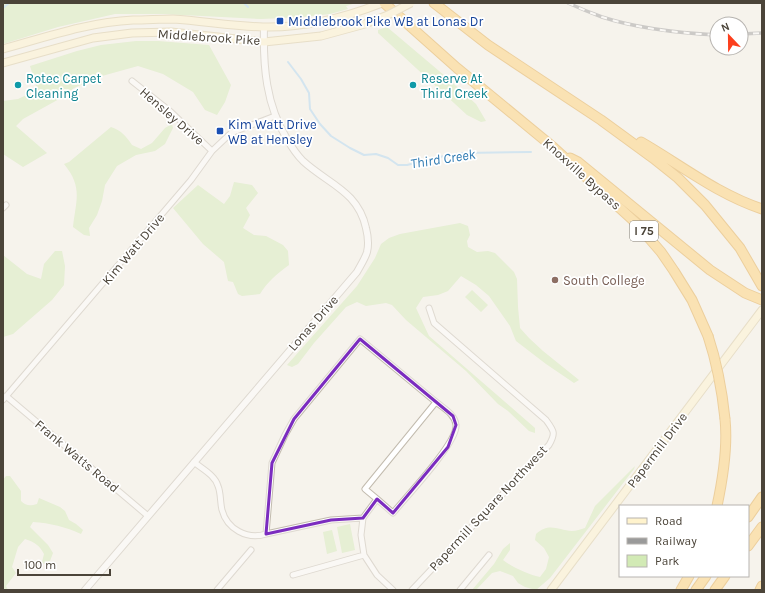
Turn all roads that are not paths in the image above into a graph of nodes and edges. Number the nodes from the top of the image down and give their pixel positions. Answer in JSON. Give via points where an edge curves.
{"nodes":[{"id":1,"x":383,"y":3,"type":"edge"},
{"id":2,"x":411,"y":3,"type":"edge"},
{"id":3,"x":434,"y":3,"type":"edge"},
{"id":4,"x":264,"y":27,"type":"junction"},
{"id":5,"x":264,"y":42,"type":"junction"},
{"id":6,"x":3,"y":49,"type":"edge"},
{"id":7,"x":3,"y":63,"type":"edge"},
{"id":8,"x":132,"y":81,"type":"dead end"},
{"id":9,"x":275,"y":116,"type":"junction"},
{"id":10,"x":601,"y":120,"type":"junction"},
{"id":11,"x":553,"y":147,"type":"junction"},
{"id":12,"x":212,"y":151,"type":"junction"},
{"id":13,"x":762,"y":209,"type":"edge"},
{"id":14,"x":762,"y":286,"type":"edge"},
{"id":15,"x":762,"y":300,"type":"edge"},
{"id":16,"x":429,"y":308,"type":"dead end"},
{"id":17,"x":762,"y":310,"type":"edge"},
{"id":18,"x":5,"y":398,"type":"edge"},
{"id":19,"x":436,"y":402,"type":"junction"},
{"id":20,"x":194,"y":462,"type":"junction"},
{"id":21,"x":762,"y":497,"type":"edge"},
{"id":22,"x":377,"y":499,"type":"junction"},
{"id":23,"x":717,"y":505,"type":"edge"},
{"id":24,"x":148,"y":516,"type":"junction"},
{"id":25,"x":749,"y":516,"type":"edge"},
{"id":26,"x":363,"y":518,"type":"junction"},
{"id":27,"x":762,"y":527,"type":"edge"},
{"id":28,"x":266,"y":534,"type":"junction"},
{"id":29,"x":749,"y":545,"type":"edge"},
{"id":30,"x":250,"y":550,"type":"dead end"},
{"id":31,"x":364,"y":555,"type":"junction"},
{"id":32,"x":490,"y":555,"type":"dead end"},
{"id":33,"x":294,"y":575,"type":"dead end"},
{"id":34,"x":688,"y":577,"type":"edge"},
{"id":35,"x":705,"y":577,"type":"edge"},
{"id":36,"x":724,"y":577,"type":"edge"},
{"id":37,"x":762,"y":586,"type":"edge"},
{"id":38,"x":85,"y":590,"type":"edge"},
{"id":39,"x":217,"y":590,"type":"edge"},
{"id":40,"x":393,"y":590,"type":"edge"},
{"id":41,"x":412,"y":590,"type":"edge"},
{"id":42,"x":460,"y":590,"type":"edge"},
{"id":43,"x":551,"y":590,"type":"edge"},
{"id":44,"x":681,"y":590,"type":"edge"},
{"id":45,"x":696,"y":590,"type":"edge"},
{"id":46,"x":715,"y":590,"type":"edge"},
{"id":47,"x":760,"y":590,"type":"edge"}],
"edges":[{"from":1,"to":4,"type":"main road","name":"Middlebrook Pike","via":[[335,19],[304,25]]},
{"from":1,"to":11,"type":"highway","name":"Knoxville Bypass","number":"I 75"},
{"from":2,"to":5,"type":"main road","name":"Middlebrook Pike","bridge":true,"via":[[365,24],[321,36]]},
{"from":3,"to":10,"type":"highway","via":[[488,45]]},
{"from":4,"to":5,"type":"street","name":"Lonas Drive"},
{"from":4,"to":6,"type":"main road","name":"Middlebrook Pike","via":[[171,19],[131,20],[91,25]]},
{"from":5,"to":7,"type":"main road","name":"Middlebrook Pike","via":[[171,32],[132,33],[93,38]]},
{"from":5,"to":9,"type":"street","name":"Lonas Drive","via":[[267,84]]},
{"from":8,"to":12,"type":"street","name":"Hensley Drive","via":[[171,112]]},
{"from":9,"to":12,"type":"street","name":"Kim Watt Drive","via":[[231,133]]},
{"from":9,"to":20,"type":"street","name":"Lonas Drive","via":[[287,140],[303,161],[355,202],[364,218],[368,236],[366,253],[357,272]]},
{"from":10,"to":13,"type":"highway","via":[[706,183],[743,203]]},
{"from":10,"to":14,"type":"highway","via":[[678,178],[705,205],[740,248]]},
{"from":11,"to":15,"type":"highway","via":[[578,162],[695,258],[732,285]]},
{"from":11,"to":23,"type":"highway","name":"Knoxville Bypass","number":"I 75","bridge":true,"via":[[635,222],[658,248],[692,300],[708,336],[722,388],[725,456]]},
{"from":12,"to":18,"type":"street","name":"Kim Watt Drive","via":[[192,180]]},
{"from":16,"to":41,"type":"street","name":"Papermill Square Northwest","via":[[434,323],[546,420],[554,430],[554,437]]},
{"from":17,"to":43,"type":"main road","name":"Papermill Drive"},
{"from":18,"to":24,"type":"street","name":"Frank Watts Road"},
{"from":19,"to":22,"type":"street","via":[[365,489]]},
{"from":19,"to":22,"type":"street","via":[[453,416],[456,425],[455,434],[448,447],[394,513]]},
{"from":19,"to":28,"type":"street","via":[[360,339],[294,419],[285,435],[272,464]]},
{"from":20,"to":24,"type":"street","name":"Lonas Drive"},
{"from":20,"to":28,"type":"street","via":[[218,485],[222,510],[229,524],[244,534]]},
{"from":21,"to":25,"type":"highway"},
{"from":22,"to":26,"type":"street"},
{"from":24,"to":38,"type":"street","name":"Lonas Drive"},
{"from":26,"to":28,"type":"street","via":[[331,520]]},
{"from":26,"to":31,"type":"street","via":[[360,535]]},
{"from":27,"to":29,"type":"highway"},
{"from":30,"to":39,"type":"street"},
{"from":31,"to":33,"type":"street"},
{"from":31,"to":40,"type":"street","via":[[377,575]]},
{"from":32,"to":42,"type":"street"},
{"from":34,"to":44,"type":"highway"},
{"from":35,"to":45,"type":"highway"},
{"from":36,"to":46,"type":"highway"},
{"from":37,"to":47,"type":"highway"}]}
